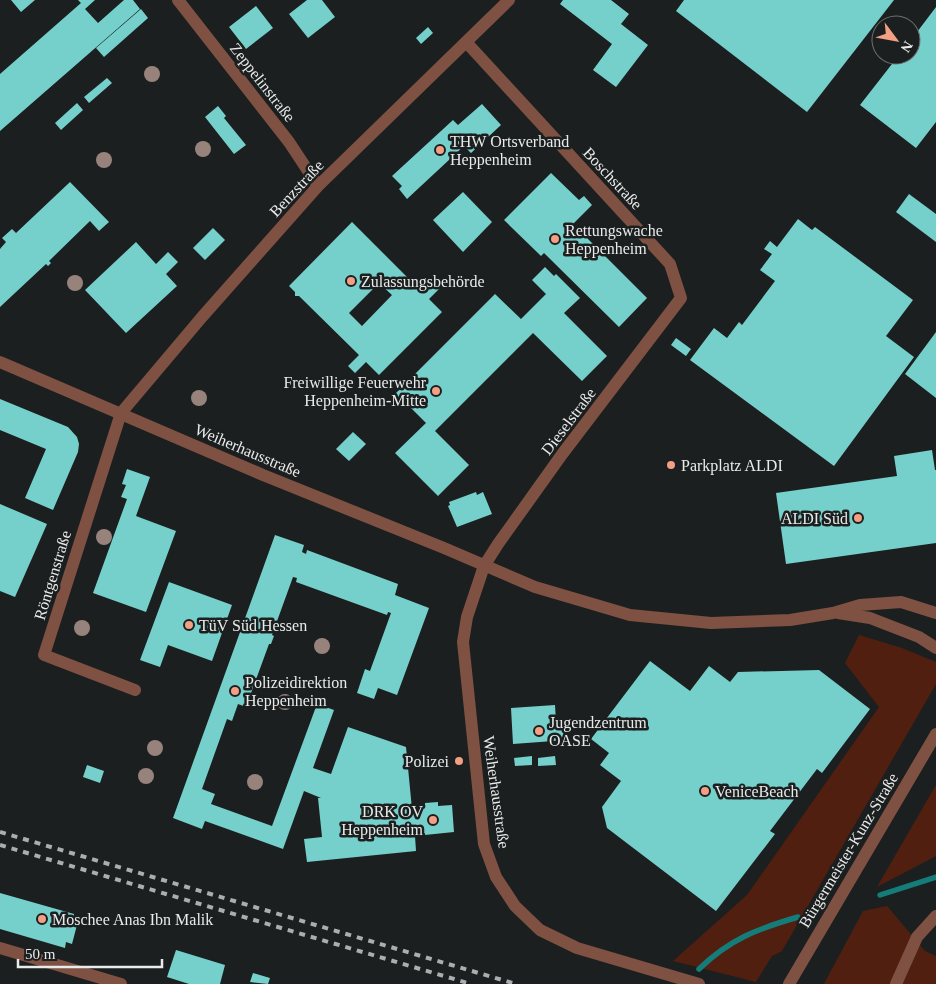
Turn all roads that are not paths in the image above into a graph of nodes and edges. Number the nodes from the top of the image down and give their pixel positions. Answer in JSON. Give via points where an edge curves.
{"nodes":[{"id":1,"x":178,"y":0,"type":"edge"},
{"id":2,"x":509,"y":0,"type":"edge"},
{"id":3,"x":467,"y":43,"type":"junction"},
{"id":4,"x":318,"y":186,"type":"junction"},
{"id":5,"x":681,"y":298,"type":"joint"},
{"id":6,"x":0,"y":362,"type":"edge"},
{"id":7,"x":121,"y":413,"type":"junction"},
{"id":8,"x":484,"y":566,"type":"junction"},
{"id":9,"x":833,"y":613,"type":"junction"},
{"id":10,"x":936,"y":613,"type":"edge"},
{"id":11,"x":936,"y":648,"type":"edge"},
{"id":12,"x":135,"y":690,"type":"dead end"},
{"id":13,"x":936,"y":734,"type":"edge"},
{"id":14,"x":936,"y":916,"type":"edge"},
{"id":15,"x":0,"y":948,"type":"edge"},
{"id":16,"x":121,"y":984,"type":"edge"},
{"id":17,"x":698,"y":984,"type":"edge"},
{"id":18,"x":789,"y":984,"type":"edge"},
{"id":19,"x":896,"y":984,"type":"edge"}],
"edges":[{"from":1,"to":4,"type":"street","name":"Zeppelinstraße","via":[[290,142]]},
{"from":2,"to":3,"type":"street","name":"Benzstraße"},
{"from":3,"to":4,"type":"street","name":"Benzstraße"},
{"from":3,"to":5,"type":"street","name":"Boschstraße","via":[[670,264]]},
{"from":4,"to":7,"type":"street","name":"Benzstraße"},
{"from":5,"to":8,"type":"street","name":"Dieselstraße"},
{"from":6,"to":7,"type":"street","name":"Weiherhausstraße"},
{"from":7,"to":8,"type":"street","name":"Weiherhausstraße"},
{"from":7,"to":12,"type":"street","name":"Röntgenstraße","via":[[44,655]]},
{"from":8,"to":9,"type":"street","name":"Weiherhausstraße","via":[[535,587],[630,615],[710,623],[790,620]]},
{"from":8,"to":17,"type":"street","name":"Weiherhausstraße","via":[[466,617],[463,642],[484,844],[496,877],[515,906],[540,930],[577,948]]},
{"from":9,"to":10,"type":"street","name":"Weiherhausstraße","via":[[860,605],[901,602]]},
{"from":9,"to":11,"type":"street","name":"Weiherhausstraße","via":[[870,618],[918,637]]},
{"from":13,"to":18,"type":"street","name":"Bürgermeister-Kunz-Straße"},
{"from":14,"to":19,"type":"street","via":[[917,938]]},
{"from":15,"to":16,"type":"street"}]}
